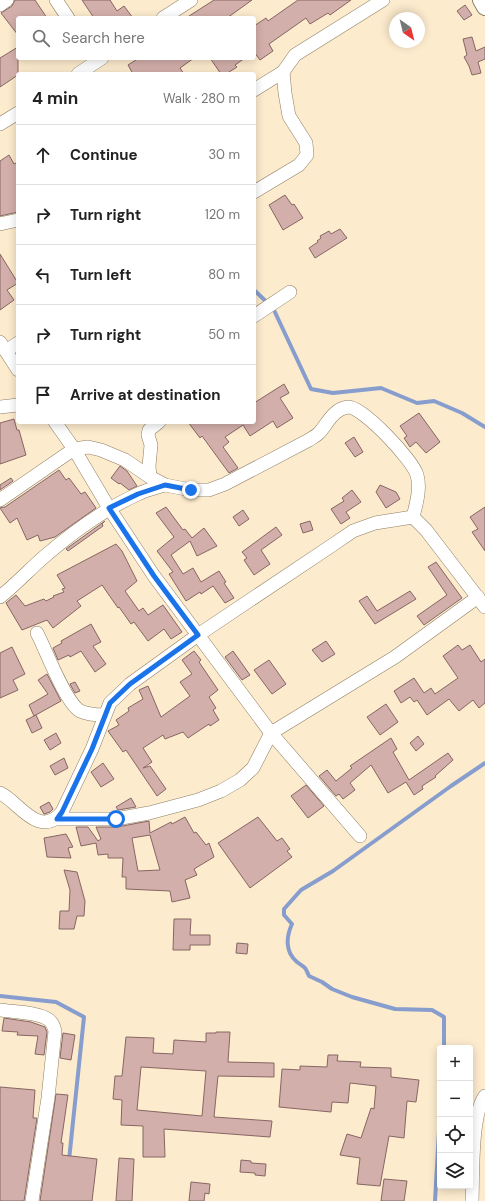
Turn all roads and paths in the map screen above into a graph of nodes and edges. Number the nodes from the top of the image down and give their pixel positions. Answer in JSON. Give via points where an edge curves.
{"nodes":[{"id":1,"x":7,"y":0,"type":"edge"},
{"id":2,"x":56,"y":0,"type":"edge"},
{"id":3,"x":191,"y":0,"type":"edge"},
{"id":4,"x":383,"y":0,"type":"edge"},
{"id":5,"x":481,"y":0,"type":"edge"},
{"id":6,"x":0,"y":5,"type":"edge"},
{"id":7,"x":485,"y":7,"type":"edge"},
{"id":8,"x":67,"y":16,"type":"edge"},
{"id":9,"x":166,"y":16,"type":"edge"},
{"id":10,"x":98,"y":60,"type":"edge"},
{"id":11,"x":81,"y":72,"type":"edge"},
{"id":12,"x":283,"y":72,"type":"junction"},
{"id":13,"x":256,"y":89,"type":"edge"},
{"id":14,"x":16,"y":114,"type":"edge"},
{"id":15,"x":0,"y":124,"type":"edge"},
{"id":16,"x":256,"y":191,"type":"edge"},
{"id":17,"x":16,"y":220,"type":"edge"},
{"id":18,"x":0,"y":224,"type":"edge"},
{"id":19,"x":290,"y":292,"type":"dead end"},
{"id":20,"x":256,"y":315,"type":"edge"},
{"id":21,"x":16,"y":343,"type":"edge"},
{"id":22,"x":3,"y":346,"type":"edge"},
{"id":23,"x":16,"y":367,"type":"edge"},
{"id":24,"x":16,"y":405,"type":"edge"},
{"id":25,"x":0,"y":407,"type":"edge"},
{"id":26,"x":56,"y":424,"type":"edge"},
{"id":27,"x":156,"y":424,"type":"edge"},
{"id":28,"x":74,"y":449,"type":"junction"},
{"id":29,"x":150,"y":477,"type":"junction"},
{"id":30,"x":165,"y":485,"type":"junction"},
{"id":31,"x":0,"y":500,"type":"edge"},
{"id":32,"x":109,"y":508,"type":"junction"},
{"id":33,"x":413,"y":517,"type":"junction"},
{"id":34,"x":0,"y":597,"type":"edge"},
{"id":35,"x":482,"y":602,"type":"edge"},
{"id":36,"x":37,"y":632,"type":"dead end"},
{"id":37,"x":198,"y":635,"type":"junction"},
{"id":38,"x":104,"y":715,"type":"junction"},
{"id":39,"x":271,"y":733,"type":"junction"},
{"id":40,"x":0,"y":793,"type":"edge"},
{"id":41,"x":57,"y":819,"type":"junction"},
{"id":42,"x":360,"y":836,"type":"dead end"},
{"id":43,"x":0,"y":1010,"type":"edge"},
{"id":44,"x":485,"y":1096,"type":"edge"},
{"id":45,"x":32,"y":1201,"type":"edge"},
{"id":46,"x":472,"y":1201,"type":"edge"}],
"edges":[{"from":1,"to":6,"type":"street"},
{"from":2,"to":8,"type":"street"},
{"from":3,"to":9,"type":"street"},
{"from":4,"to":12,"type":"street","via":[[295,55]]},
{"from":5,"to":7,"type":"main road"},
{"from":10,"to":11,"type":"street"},
{"from":12,"to":13,"type":"street"},
{"from":12,"to":16,"type":"street","via":[[289,116],[306,143],[307,156],[299,165]]},
{"from":14,"to":15,"type":"street"},
{"from":17,"to":18,"type":"street"},
{"from":19,"to":20,"type":"street"},
{"from":21,"to":22,"type":"street"},
{"from":22,"to":23,"type":"street"},
{"from":24,"to":25,"type":"street"},
{"from":26,"to":28,"type":"street"},
{"from":27,"to":29,"type":"street","via":[[149,430],[148,435]]},
{"from":28,"to":29,"type":"street","via":[[88,447],[101,450],[125,460]]},
{"from":28,"to":31,"type":"street"},
{"from":28,"to":32,"type":"street"},
{"from":29,"to":30,"type":"street"},
{"from":30,"to":32,"type":"street"},
{"from":30,"to":33,"type":"street","via":[[209,490],[225,484],[309,440],[318,434],[329,418],[341,409],[350,407],[374,423],[405,455],[417,474],[418,495]]},
{"from":32,"to":34,"type":"street","via":[[45,556]]},
{"from":32,"to":37,"type":"street","via":[[154,576]]},
{"from":33,"to":35,"type":"street"},
{"from":33,"to":37,"type":"street","via":[[375,523],[353,531]]},
{"from":35,"to":39,"type":"street"},
{"from":36,"to":38,"type":"street","via":[[66,694],[75,707],[81,711]]},
{"from":37,"to":38,"type":"street","via":[[130,684],[110,703]]},
{"from":37,"to":39,"type":"street"},
{"from":38,"to":41,"type":"street","via":[[92,749]]},
{"from":39,"to":41,"type":"street","via":[[253,768],[240,780],[221,791],[198,800],[116,819]]},
{"from":39,"to":42,"type":"street"},
{"from":40,"to":41,"type":"street","via":[[36,820],[48,822]]},
{"from":43,"to":45,"type":"street","via":[[42,1016],[50,1020],[55,1031],[48,1098]]},
{"from":44,"to":46,"type":"street","via":[[480,1102],[474,1141]]}]}
